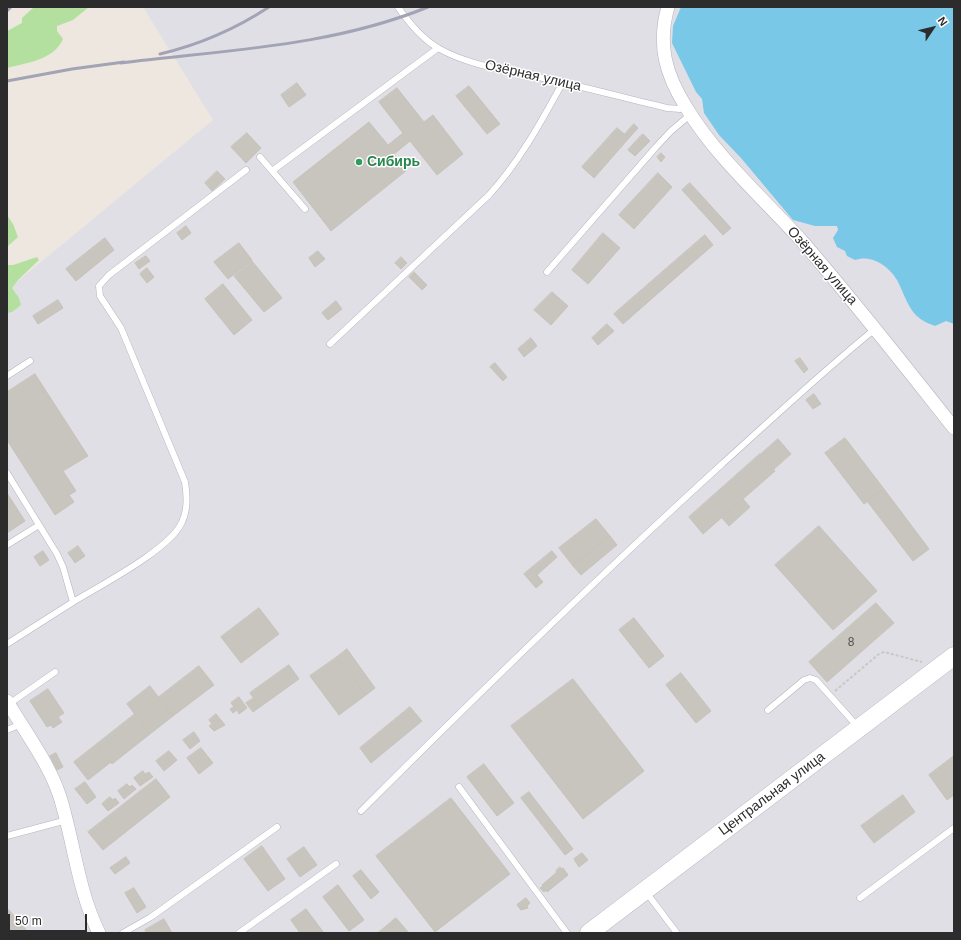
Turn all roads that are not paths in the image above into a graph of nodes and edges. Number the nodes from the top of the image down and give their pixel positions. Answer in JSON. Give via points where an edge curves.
{"nodes":[{"id":1,"x":398,"y":7,"type":"edge"},
{"id":2,"x":668,"y":7,"type":"edge"},
{"id":3,"x":438,"y":48,"type":"junction"},
{"id":4,"x":563,"y":82,"type":"junction"},
{"id":5,"x":688,"y":111,"type":"junction"},
{"id":6,"x":260,"y":157,"type":"dead end"},
{"id":7,"x":246,"y":170,"type":"dead end"},
{"id":8,"x":272,"y":171,"type":"junction"},
{"id":9,"x":305,"y":209,"type":"dead end"},
{"id":10,"x":547,"y":272,"type":"dead end"},
{"id":11,"x":875,"y":329,"type":"junction"},
{"id":12,"x":330,"y":344,"type":"dead end"},
{"id":13,"x":30,"y":361,"type":"dead end"},
{"id":14,"x":7,"y":376,"type":"edge"},
{"id":15,"x":954,"y":428,"type":"edge"},
{"id":16,"x":7,"y":474,"type":"edge"},
{"id":17,"x":39,"y":525,"type":"junction"},
{"id":18,"x":7,"y":545,"type":"edge"},
{"id":19,"x":73,"y":602,"type":"junction"},
{"id":20,"x":7,"y":644,"type":"edge"},
{"id":21,"x":954,"y":656,"type":"edge"},
{"id":22,"x":56,"y":672,"type":"dead end"},
{"id":23,"x":8,"y":702,"type":"edge"},
{"id":24,"x":768,"y":710,"type":"dead end"},
{"id":25,"x":21,"y":724,"type":"junction"},
{"id":26,"x":859,"y":728,"type":"junction"},
{"id":27,"x":7,"y":730,"type":"edge"},
{"id":28,"x":459,"y":787,"type":"dead end"},
{"id":29,"x":361,"y":811,"type":"dead end"},
{"id":30,"x":66,"y":820,"type":"junction"},
{"id":31,"x":276,"y":827,"type":"dead end"},
{"id":32,"x":954,"y":828,"type":"edge"},
{"id":33,"x":7,"y":836,"type":"edge"},
{"id":34,"x":336,"y":864,"type":"dead end"},
{"id":35,"x":645,"y":891,"type":"junction"},
{"id":36,"x":860,"y":898,"type":"dead end"},
{"id":37,"x":97,"y":932,"type":"edge"},
{"id":38,"x":123,"y":933,"type":"edge"},
{"id":39,"x":239,"y":933,"type":"edge"},
{"id":40,"x":567,"y":933,"type":"edge"},
{"id":41,"x":589,"y":933,"type":"edge"},
{"id":42,"x":677,"y":933,"type":"edge"}],
"edges":[{"from":1,"to":3,"type":"lane","name":"Озёрная улица","via":[[418,33]]},
{"from":2,"to":5,"type":"street","name":"Озёрная улица","via":[[663,26],[664,54],[673,81]]},
{"from":3,"to":4,"type":"lane","name":"Озёрная улица","via":[[469,61]]},
{"from":3,"to":8,"type":"lane"},
{"from":4,"to":5,"type":"lane","name":"Озёрная улица"},
{"from":4,"to":12,"type":"lane","via":[[534,136],[506,177]]},
{"from":5,"to":10,"type":"lane"},
{"from":5,"to":11,"type":"street","name":"Озёрная улица","via":[[721,154],[824,267]]},
{"from":6,"to":8,"type":"lane"},
{"from":7,"to":19,"type":"lane","via":[[109,275],[99,286],[100,296],[121,328],[182,476],[187,497],[180,527],[165,543]]},
{"from":8,"to":9,"type":"lane"},
{"from":11,"to":15,"type":"street","name":"Озёрная улица"},
{"from":11,"to":29,"type":"lane","via":[[829,367],[642,537],[482,690]]},
{"from":13,"to":14,"type":"lane"},
{"from":16,"to":17,"type":"lane"},
{"from":17,"to":18,"type":"lane"},
{"from":17,"to":19,"type":"lane","via":[[63,567]]},
{"from":19,"to":20,"type":"lane"},
{"from":21,"to":26,"type":"street","name":"Центральная улица"},
{"from":22,"to":23,"type":"lane"},
{"from":23,"to":25,"type":"street"},
{"from":24,"to":26,"type":"lane","via":[[804,680],[810,678],[816,680]]},
{"from":25,"to":27,"type":"lane"},
{"from":25,"to":30,"type":"street","via":[[51,776],[60,796]]},
{"from":26,"to":35,"type":"street","name":"Центральная улица"},
{"from":28,"to":40,"type":"lane"},
{"from":30,"to":33,"type":"lane"},
{"from":30,"to":37,"type":"street","via":[[84,894]]},
{"from":31,"to":38,"type":"lane","via":[[151,917]]},
{"from":32,"to":36,"type":"lane"},
{"from":34,"to":39,"type":"lane"},
{"from":35,"to":41,"type":"street","name":"Центральная улица"},
{"from":35,"to":42,"type":"lane"}]}
